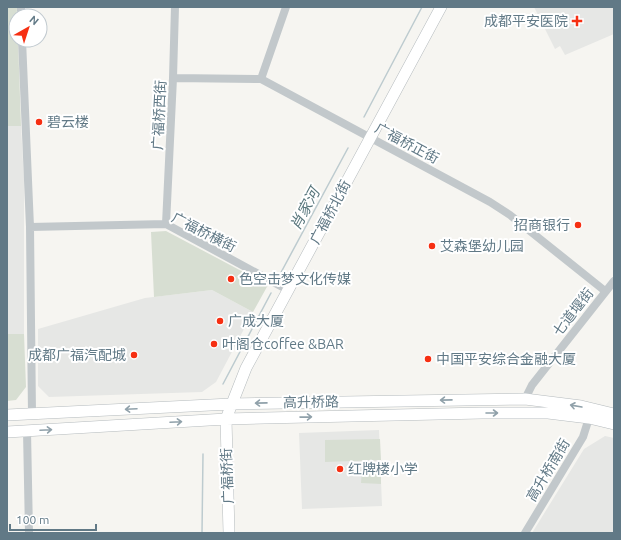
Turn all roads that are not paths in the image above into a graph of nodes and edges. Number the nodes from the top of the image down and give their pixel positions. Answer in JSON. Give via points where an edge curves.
{"nodes":[{"id":1,"x":175,"y":7,"type":"edge"},
{"id":2,"x":286,"y":7,"type":"edge"},
{"id":3,"x":441,"y":7,"type":"edge"},
{"id":4,"x":22,"y":48,"type":"edge"},
{"id":5,"x":173,"y":78,"type":"junction"},
{"id":6,"x":261,"y":80,"type":"junction"},
{"id":7,"x":370,"y":138,"type":"junction"},
{"id":8,"x":166,"y":224,"type":"junction"},
{"id":9,"x":30,"y":227,"type":"junction"},
{"id":10,"x":614,"y":281,"type":"edge"},
{"id":11,"x":288,"y":290,"type":"junction"},
{"id":12,"x":606,"y":291,"type":"junction"},
{"id":13,"x":525,"y":399,"type":"junction"},
{"id":14,"x":231,"y":404,"type":"junction"},
{"id":15,"x":32,"y":414,"type":"junction"},
{"id":16,"x":614,"y":414,"type":"edge"},
{"id":17,"x":7,"y":415,"type":"edge"},
{"id":18,"x":589,"y":418,"type":"junction"},
{"id":19,"x":226,"y":419,"type":"junction"},
{"id":20,"x":614,"y":424,"type":"edge"},
{"id":21,"x":27,"y":431,"type":"junction"},
{"id":22,"x":7,"y":432,"type":"edge"},
{"id":23,"x":29,"y":533,"type":"edge"},
{"id":24,"x":229,"y":533,"type":"edge"},
{"id":25,"x":525,"y":533,"type":"edge"}],
"edges":[{"from":1,"to":5,"type":"street","name":"广福桥西街"},
{"from":2,"to":6,"type":"street"},
{"from":3,"to":7,"type":"main road","name":"广福桥北街"},
{"from":4,"to":9,"type":"street"},
{"from":5,"to":6,"type":"street","name":"广福桥正街"},
{"from":5,"to":8,"type":"street","name":"广福桥西街"},
{"from":6,"to":7,"type":"street","name":"广福桥正街"},
{"from":7,"to":11,"type":"main road","name":"广福桥北街"},
{"from":7,"to":12,"type":"street","name":"广福桥正街","via":[[490,202]]},
{"from":8,"to":9,"type":"street","name":"广福桥横街"},
{"from":8,"to":11,"type":"street","name":"广福桥横街"},
{"from":9,"to":15,"type":"street"},
{"from":10,"to":12,"type":"street","name":"七道堰街"},
{"from":11,"to":14,"type":"main road","name":"广福桥北街","via":[[246,368]]},
{"from":12,"to":13,"type":"street","name":"七道堰街","via":[[532,385]]},
{"from":13,"to":14,"type":"main road","name":"高升桥路","one_way":true},
{"from":16,"to":13,"type":"main road","name":"高升桥路","one_way":true,"via":[[581,406]]},
{"from":14,"to":15,"type":"main road","name":"高升桥路","one_way":true},
{"from":14,"to":19,"type":"main road","name":"广福桥北街"},
{"from":15,"to":17,"type":"main road","name":"高升桥路"},
{"from":19,"to":18,"type":"main road","name":"高升桥路","one_way":true,"via":[[482,413],[548,413]]},
{"from":18,"to":20,"type":"main road","name":"高升桥路"},
{"from":18,"to":25,"type":"street","name":"高升桥南街","via":[[582,437]]},
{"from":21,"to":19,"type":"main road","name":"高升桥路","one_way":true},
{"from":19,"to":24,"type":"main road","name":"广福桥街"},
{"from":21,"to":22,"type":"main road","name":"高升桥路"},
{"from":21,"to":23,"type":"street"}]}
